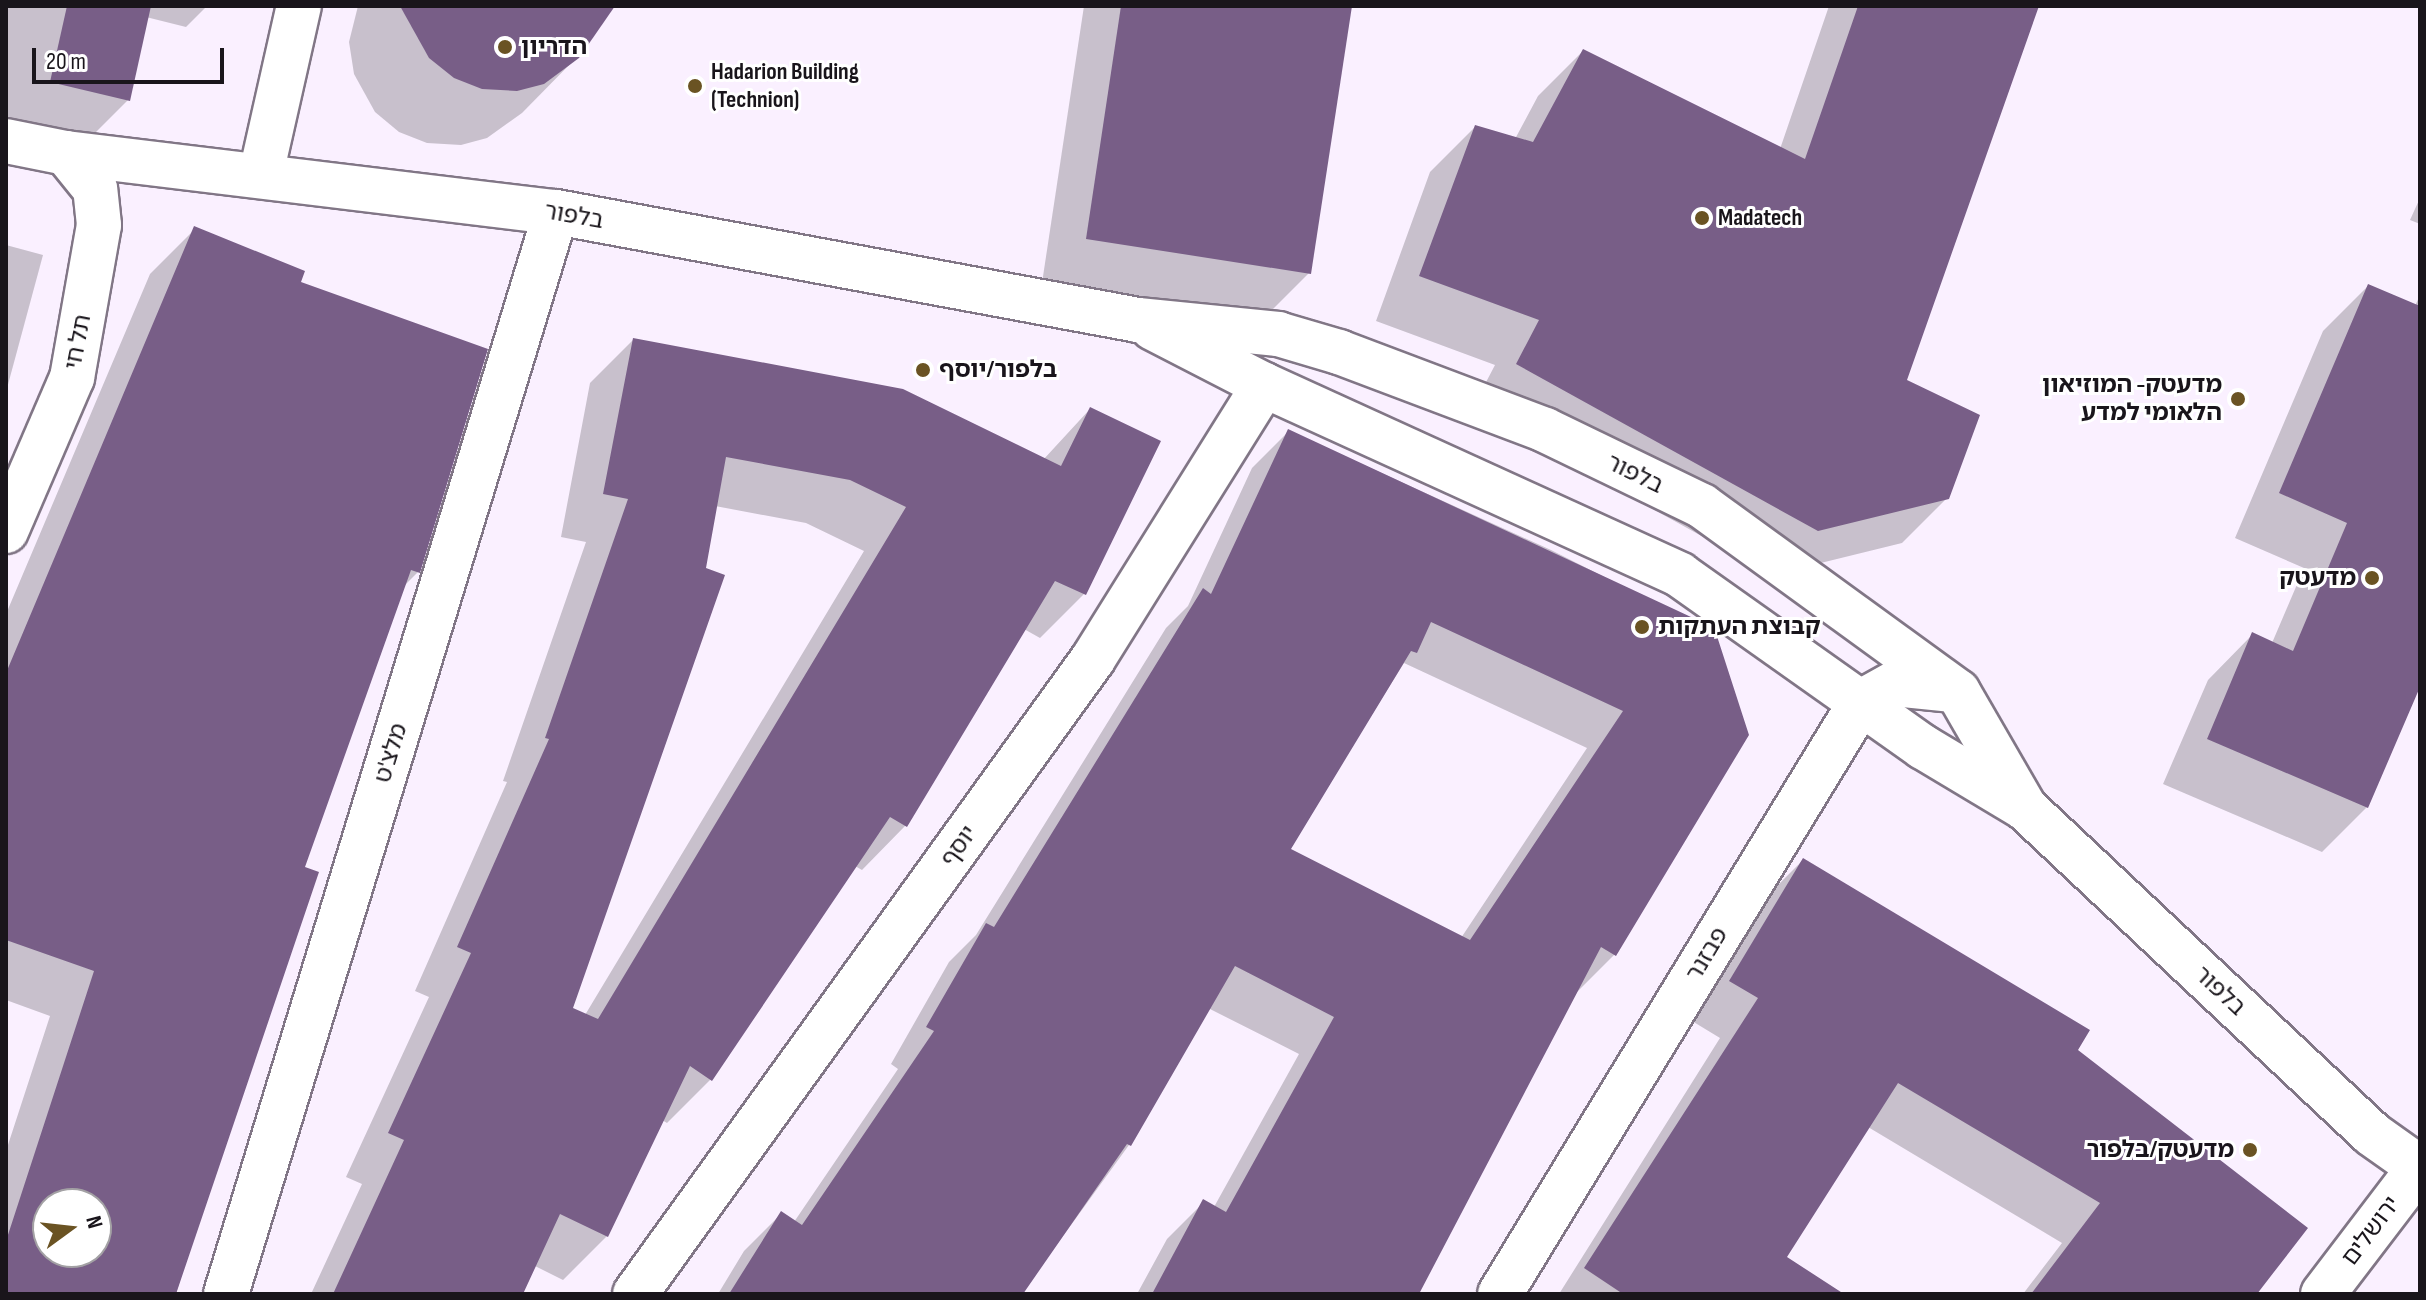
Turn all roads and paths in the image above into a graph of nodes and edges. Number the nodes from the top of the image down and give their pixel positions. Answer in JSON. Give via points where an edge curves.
{"nodes":[{"id":1,"x":299,"y":6,"type":"edge"},
{"id":2,"x":6,"y":141,"type":"edge"},
{"id":3,"x":66,"y":153,"type":"junction"},
{"id":4,"x":261,"y":174,"type":"junction"},
{"id":5,"x":556,"y":212,"type":"junction"},
{"id":6,"x":1138,"y":320,"type":"junction"},
{"id":7,"x":1264,"y":385,"type":"junction"},
{"id":8,"x":6,"y":531,"type":"edge"},
{"id":9,"x":1958,"y":692,"type":"junction"},
{"id":10,"x":1861,"y":702,"type":"junction"},
{"id":11,"x":2025,"y":808,"type":"junction"},
{"id":12,"x":2419,"y":1168,"type":"edge"},
{"id":13,"x":226,"y":1294,"type":"edge"},
{"id":14,"x":635,"y":1294,"type":"edge"},
{"id":15,"x":1500,"y":1294,"type":"edge"},
{"id":16,"x":2323,"y":1294,"type":"edge"}],
"edges":[{"from":1,"to":4,"type":"street"},
{"from":2,"to":3,"type":"street","name":"בלפור"},
{"from":3,"to":4,"type":"street","name":"בלפור"},
{"from":3,"to":8,"type":"street","name":"תל חי","via":[[95,189],[99,225],[72,378]]},
{"from":4,"to":5,"type":"street","name":"בלפור"},
{"from":5,"to":6,"type":"street","name":"בלפור"},
{"from":5,"to":13,"type":"street","name":"מלצ'ט"},
{"from":6,"to":7,"type":"street","name":"בלפור"},
{"from":6,"to":9,"type":"street","name":"בלפור","via":[[1278,334],[1545,430],[1702,506]]},
{"from":7,"to":10,"type":"street","name":"בלפור","via":[[1680,575]]},
{"from":7,"to":14,"type":"street","name":"יוסף","via":[[1093,659]]},
{"from":9,"to":10,"type":"street","via":[[1894,684]]},
{"from":9,"to":11,"type":"street","name":"בלפור"},
{"from":10,"to":11,"type":"street","name":"בלפור","via":[[1923,747]]},
{"from":10,"to":15,"type":"street","name":"פבזנר"},
{"from":11,"to":12,"type":"street","name":"בלפור","via":[[2372,1134]]},
{"from":12,"to":16,"type":"street","name":"ירושלים"}]}
